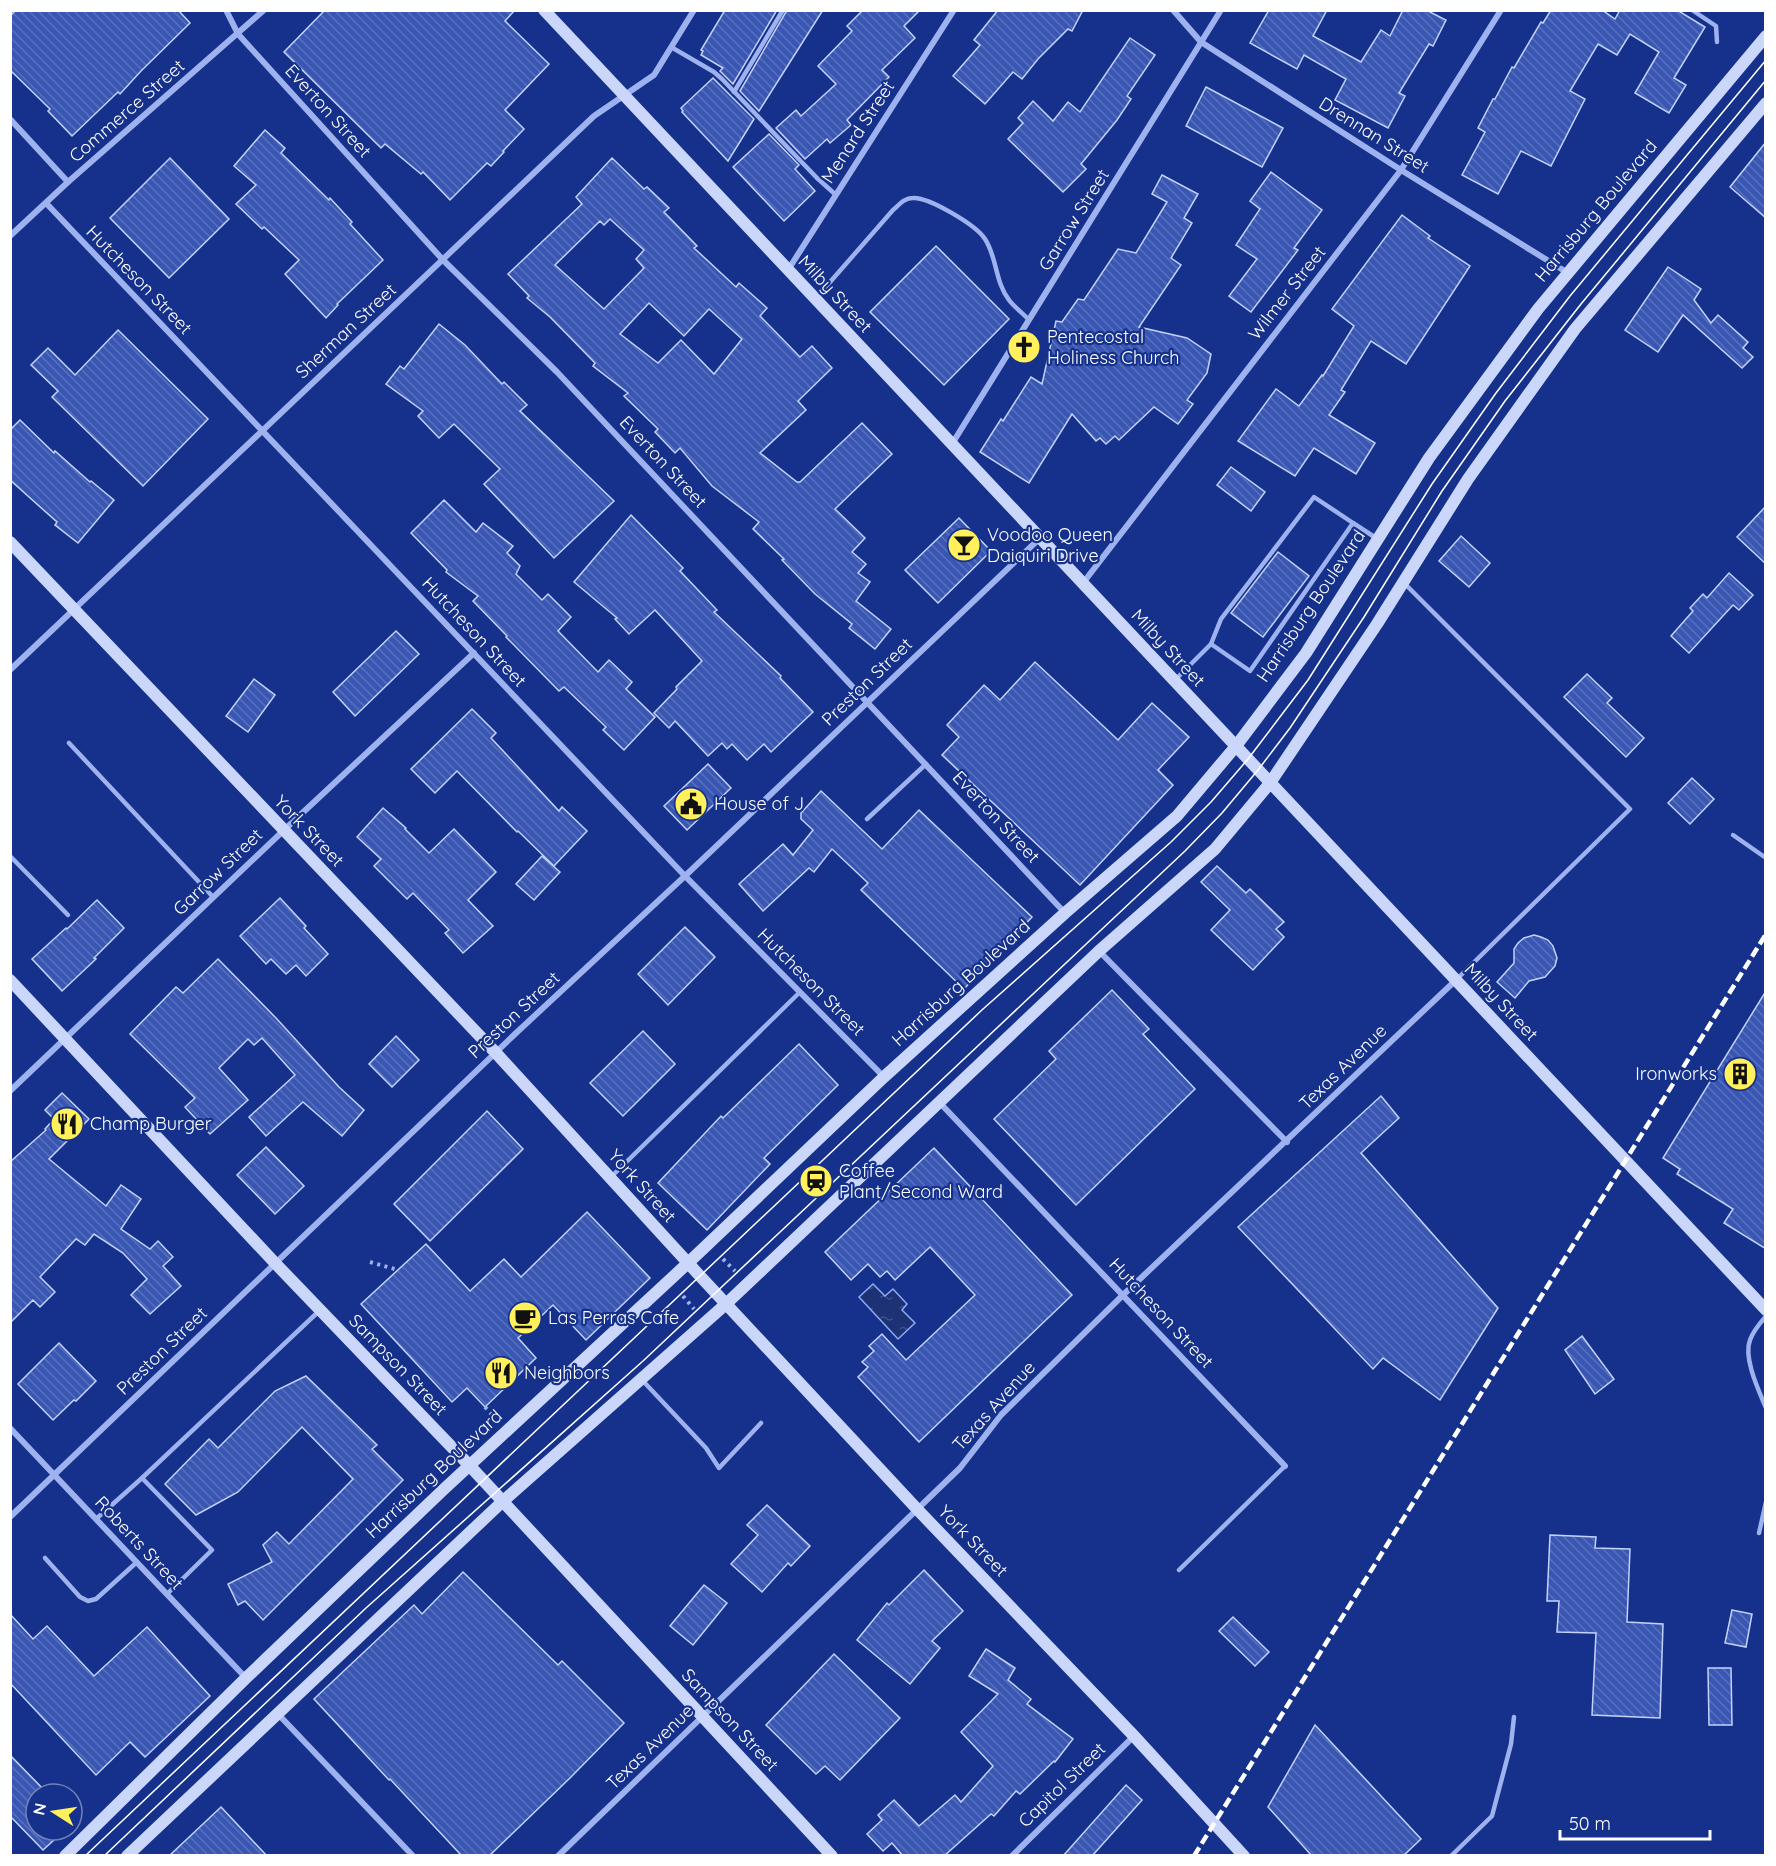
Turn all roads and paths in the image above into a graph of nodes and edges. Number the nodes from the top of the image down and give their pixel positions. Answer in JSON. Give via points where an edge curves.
{"nodes":[{"id":1,"x":226,"y":10,"type":"edge"},
{"id":2,"x":264,"y":10,"type":"edge"},
{"id":3,"x":543,"y":10,"type":"edge"},
{"id":4,"x":694,"y":10,"type":"edge"},
{"id":5,"x":783,"y":10,"type":"edge"},
{"id":6,"x":954,"y":10,"type":"edge"},
{"id":7,"x":1173,"y":10,"type":"edge"},
{"id":8,"x":1221,"y":10,"type":"edge"},
{"id":9,"x":1501,"y":10,"type":"edge"},
{"id":10,"x":1692,"y":10,"type":"edge"},
{"id":11,"x":238,"y":34,"type":"junction"},
{"id":12,"x":1766,"y":36,"type":"edge"},
{"id":13,"x":1201,"y":42,"type":"junction"},
{"id":14,"x":1717,"y":42,"type":"dead end"},
{"id":15,"x":671,"y":47,"type":"junction"},
{"id":16,"x":734,"y":92,"type":"junction"},
{"id":17,"x":624,"y":96,"type":"junction"},
{"id":18,"x":1766,"y":103,"type":"edge"},
{"id":19,"x":10,"y":119,"type":"edge"},
{"id":20,"x":1401,"y":170,"type":"junction"},
{"id":21,"x":69,"y":182,"type":"junction"},
{"id":22,"x":836,"y":195,"type":"junction"},
{"id":23,"x":46,"y":203,"type":"junction"},
{"id":24,"x":10,"y":236,"type":"edge"},
{"id":25,"x":443,"y":260,"type":"junction"},
{"id":26,"x":788,"y":270,"type":"junction"},
{"id":27,"x":1568,"y":273,"type":"junction"},
{"id":28,"x":815,"y":299,"type":"junction"},
{"id":29,"x":1029,"y":320,"type":"junction"},
{"id":30,"x":263,"y":431,"type":"junction"},
{"id":31,"x":952,"y":444,"type":"junction"},
{"id":32,"x":1353,"y":523,"type":"junction"},
{"id":33,"x":1040,"y":538,"type":"junction"},
{"id":34,"x":1378,"y":539,"type":"junction"},
{"id":35,"x":10,"y":542,"type":"edge"},
{"id":36,"x":1403,"y":582,"type":"junction"},
{"id":37,"x":1082,"y":583,"type":"junction"},
{"id":38,"x":75,"y":609,"type":"junction"},
{"id":39,"x":1211,"y":644,"type":"junction"},
{"id":40,"x":474,"y":653,"type":"junction"},
{"id":41,"x":10,"y":670,"type":"edge"},
{"id":42,"x":1174,"y":680,"type":"junction"},
{"id":43,"x":868,"y":702,"type":"junction"},
{"id":44,"x":69,"y":743,"type":"dead end"},
{"id":45,"x":1236,"y":746,"type":"junction"},
{"id":46,"x":926,"y":764,"type":"junction"},
{"id":47,"x":1270,"y":783,"type":"junction"},
{"id":48,"x":867,"y":819,"type":"dead end"},
{"id":49,"x":283,"y":831,"type":"junction"},
{"id":50,"x":1733,"y":835,"type":"dead end"},
{"id":51,"x":10,"y":856,"type":"edge"},
{"id":52,"x":1766,"y":858,"type":"edge"},
{"id":53,"x":685,"y":876,"type":"junction"},
{"id":54,"x":213,"y":897,"type":"junction"},
{"id":55,"x":1065,"y":913,"type":"junction"},
{"id":56,"x":68,"y":915,"type":"dead end"},
{"id":57,"x":1099,"y":951,"type":"junction"},
{"id":58,"x":10,"y":980,"type":"edge"},
{"id":59,"x":1456,"y":980,"type":"junction"},
{"id":60,"x":800,"y":992,"type":"junction"},
{"id":61,"x":66,"y":1038,"type":"junction"},
{"id":62,"x":496,"y":1053,"type":"junction"},
{"id":63,"x":884,"y":1077,"type":"junction"},
{"id":64,"x":10,"y":1090,"type":"edge"},
{"id":65,"x":940,"y":1103,"type":"junction"},
{"id":66,"x":1287,"y":1142,"type":"junction"},
{"id":67,"x":610,"y":1178,"type":"junction"},
{"id":68,"x":723,"y":1259,"type":"dead end"},
{"id":69,"x":370,"y":1262,"type":"dead end"},
{"id":70,"x":275,"y":1263,"type":"junction"},
{"id":71,"x":688,"y":1263,"type":"junction"},
{"id":72,"x":398,"y":1270,"type":"dead end"},
{"id":73,"x":735,"y":1271,"type":"dead end"},
{"id":74,"x":1123,"y":1295,"type":"junction"},
{"id":75,"x":683,"y":1296,"type":"dead end"},
{"id":76,"x":726,"y":1304,"type":"junction"},
{"id":77,"x":694,"y":1309,"type":"dead end"},
{"id":78,"x":320,"y":1310,"type":"junction"},
{"id":79,"x":1766,"y":1310,"type":"edge"},
{"id":80,"x":1766,"y":1316,"type":"edge"},
{"id":81,"x":641,"y":1379,"type":"junction"},
{"id":82,"x":485,"y":1407,"type":"dead end"},
{"id":83,"x":1766,"y":1408,"type":"edge"},
{"id":84,"x":491,"y":1422,"type":"dead end"},
{"id":85,"x":761,"y":1423,"type":"dead end"},
{"id":86,"x":10,"y":1428,"type":"edge"},
{"id":87,"x":469,"y":1466,"type":"junction"},
{"id":88,"x":1285,"y":1466,"type":"joint"},
{"id":89,"x":54,"y":1476,"type":"junction"},
{"id":90,"x":142,"y":1478,"type":"junction"},
{"id":91,"x":502,"y":1502,"type":"junction"},
{"id":92,"x":1766,"y":1502,"type":"edge"},
{"id":93,"x":917,"y":1509,"type":"junction"},
{"id":94,"x":10,"y":1517,"type":"edge"},
{"id":95,"x":96,"y":1519,"type":"junction"},
{"id":96,"x":1759,"y":1533,"type":"dead end"},
{"id":97,"x":45,"y":1558,"type":"dead end"},
{"id":98,"x":137,"y":1562,"type":"junction"},
{"id":99,"x":1179,"y":1570,"type":"dead end"},
{"id":100,"x":167,"y":1594,"type":"junction"},
{"id":101,"x":246,"y":1678,"type":"junction"},
{"id":102,"x":278,"y":1714,"type":"junction"},
{"id":103,"x":703,"y":1717,"type":"junction"},
{"id":104,"x":1514,"y":1717,"type":"dead end"},
{"id":105,"x":1134,"y":1736,"type":"junction"},
{"id":106,"x":65,"y":1856,"type":"edge"},
{"id":107,"x":127,"y":1856,"type":"edge"},
{"id":108,"x":413,"y":1856,"type":"edge"},
{"id":109,"x":558,"y":1856,"type":"edge"},
{"id":110,"x":832,"y":1856,"type":"edge"},
{"id":111,"x":1011,"y":1856,"type":"edge"},
{"id":112,"x":1244,"y":1856,"type":"edge"},
{"id":113,"x":1451,"y":1856,"type":"edge"}],
"edges":[{"from":1,"to":11,"type":"street","name":"Everton Street"},
{"from":2,"to":11,"type":"street","name":"Commerce Street"},
{"from":3,"to":17,"type":"main road","name":"Milby Street"},
{"from":4,"to":15,"type":"street","name":"Sherman Street"},
{"from":5,"to":16,"type":"lane"},
{"from":6,"to":22,"type":"street","name":"Menard Street"},
{"from":7,"to":13,"type":"street","name":"Drennan Street"},
{"from":8,"to":13,"type":"street","name":"Garrow Street"},
{"from":9,"to":20,"type":"street","name":"Wilmer Street"},
{"from":10,"to":14,"type":"lane","via":[[1716,26]]},
{"from":11,"to":21,"type":"street","name":"Commerce Street"},
{"from":11,"to":25,"type":"street","name":"Everton Street"},
{"from":12,"to":27,"type":"main road","name":"Harrisburg Boulevard"},
{"from":13,"to":20,"type":"street","name":"Drennan Street"},
{"from":13,"to":29,"type":"street","name":"Garrow Street"},
{"from":15,"to":16,"type":"lane","via":[[714,72]]},
{"from":15,"to":17,"type":"street","name":"Sherman Street","via":[[654,75]]},
{"from":16,"to":22,"type":"lane"},
{"from":17,"to":25,"type":"street","name":"Sherman Street","via":[[594,117]]},
{"from":17,"to":26,"type":"main road","name":"Milby Street"},
{"from":18,"to":36,"type":"main road","via":[[1575,329],[1468,479]]},
{"from":19,"to":21,"type":"street"},
{"from":20,"to":27,"type":"street","name":"Drennan Street"},
{"from":20,"to":37,"type":"street","name":"Wilmer Street"},
{"from":21,"to":23,"type":"street","name":"Commerce Street"},
{"from":22,"to":26,"type":"street","name":"Menard Street"},
{"from":23,"to":24,"type":"street","name":"Commerce Street"},
{"from":23,"to":30,"type":"street","name":"Hutcheson Street"},
{"from":25,"to":30,"type":"street","name":"Sherman Street"},
{"from":25,"to":43,"type":"street","name":"Everton Street","via":[[566,381]]},
{"from":26,"to":28,"type":"main road","name":"Milby Street"},
{"from":27,"to":34,"type":"main road","name":"Harrisburg Boulevard","via":[[1429,458]]},
{"from":28,"to":29,"type":"lane","via":[[893,210],[914,198],[955,214],[983,236],[991,249],[1001,286]]},
{"from":28,"to":31,"type":"main road","name":"Milby Street"},
{"from":29,"to":31,"type":"street","name":"Garrow Street"},
{"from":30,"to":38,"type":"street","name":"Sherman Street"},
{"from":30,"to":40,"type":"street","name":"Hutcheson Street"},
{"from":31,"to":33,"type":"main road","name":"Milby Street"},
{"from":32,"to":34,"type":"lane"},
{"from":32,"to":39,"type":"lane","via":[[1314,497],[1221,619]]},
{"from":32,"to":39,"type":"lane","via":[[1250,671]]},
{"from":33,"to":37,"type":"main road","name":"Milby Street"},
{"from":33,"to":43,"type":"street","name":"Preston Street"},
{"from":34,"to":45,"type":"main road","name":"Harrisburg Boulevard","via":[[1306,653]]},
{"from":35,"to":38,"type":"main road","name":"York Street"},
{"from":36,"to":47,"type":"main road"},
{"from":36,"to":59,"type":"lane","via":[[1630,809]]},
{"from":37,"to":42,"type":"main road","name":"Milby Street"},
{"from":38,"to":41,"type":"street","name":"Sherman Street"},
{"from":38,"to":49,"type":"main road","name":"York Street"},
{"from":39,"to":42,"type":"lane"},
{"from":40,"to":49,"type":"street","name":"Garrow Street"},
{"from":40,"to":53,"type":"street","name":"Hutcheson Street"},
{"from":42,"to":45,"type":"main road","name":"Milby Street"},
{"from":43,"to":46,"type":"street","name":"Everton Street"},
{"from":43,"to":53,"type":"street","name":"Preston Street"},
{"from":44,"to":54,"type":"lane"},
{"from":45,"to":47,"type":"main road","name":"Milby Street"},
{"from":45,"to":55,"type":"main road","name":"Harrisburg Boulevard","via":[[1177,816]]},
{"from":46,"to":48,"type":"lane"},
{"from":46,"to":55,"type":"street","name":"Everton Street"},
{"from":47,"to":57,"type":"main road","via":[[1215,849]]},
{"from":47,"to":59,"type":"main road","name":"Milby Street"},
{"from":49,"to":54,"type":"street","name":"Garrow Street"},
{"from":49,"to":62,"type":"main road","name":"York Street"},
{"from":50,"to":52,"type":"lane"},
{"from":51,"to":56,"type":"lane"},
{"from":53,"to":60,"type":"street","name":"Hutcheson Street"},
{"from":53,"to":62,"type":"street","name":"Preston Street"},
{"from":54,"to":61,"type":"street","name":"Garrow Street"},
{"from":55,"to":63,"type":"main road","name":"Harrisburg Boulevard"},
{"from":57,"to":65,"type":"main road"},
{"from":57,"to":66,"type":"street"},
{"from":58,"to":61,"type":"main road","name":"Sampson Street"},
{"from":59,"to":66,"type":"street","name":"Texas Avenue"},
{"from":59,"to":79,"type":"main road","name":"Milby Street"},
{"from":60,"to":63,"type":"street","name":"Hutcheson Street"},
{"from":60,"to":67,"type":"lane"},
{"from":61,"to":64,"type":"street","name":"Garrow Street"},
{"from":61,"to":70,"type":"main road","name":"Sampson Street"},
{"from":62,"to":67,"type":"main road","name":"York Street"},
{"from":62,"to":70,"type":"street","name":"Preston Street"},
{"from":63,"to":71,"type":"main road","name":"Harrisburg Boulevard"},
{"from":65,"to":74,"type":"street","name":"Hutcheson Street"},
{"from":65,"to":76,"type":"main road"},
{"from":66,"to":74,"type":"street","name":"Texas Avenue"},
{"from":67,"to":71,"type":"main road","name":"York Street"},
{"from":68,"to":73,"type":"path"},
{"from":69,"to":72,"type":"path"},
{"from":70,"to":78,"type":"main road","name":"Sampson Street"},
{"from":70,"to":89,"type":"street","name":"Preston Street"},
{"from":71,"to":76,"type":"main road","name":"York Street"},
{"from":71,"to":87,"type":"main road","name":"Harrisburg Boulevard"},
{"from":74,"to":88,"type":"street","name":"Hutcheson Street"},
{"from":74,"to":93,"type":"street","name":"Texas Avenue","via":[[1001,1415],[960,1468]]},
{"from":75,"to":77,"type":"path"},
{"from":76,"to":81,"type":"main road"},
{"from":76,"to":93,"type":"main road","name":"York Street"},
{"from":78,"to":87,"type":"main road","name":"Sampson Street"},
{"from":78,"to":90,"type":"lane"},
{"from":80,"to":83,"type":"lane","via":[[1751,1337],[1748,1352]]},
{"from":81,"to":85,"type":"lane","via":[[706,1448],[719,1468]]},
{"from":81,"to":91,"type":"main road"},
{"from":82,"to":84,"type":"path","via":[[495,1418]]},
{"from":86,"to":89,"type":"street","name":"Roberts Street"},
{"from":87,"to":91,"type":"main road","name":"Sampson Street"},
{"from":87,"to":101,"type":"main road","name":"Harrisburg Boulevard"},
{"from":88,"to":99,"type":"lane"},
{"from":89,"to":94,"type":"street","name":"Preston Street"},
{"from":89,"to":95,"type":"street","name":"Roberts Street"},
{"from":90,"to":95,"type":"lane"},
{"from":90,"to":100,"type":"lane","via":[[212,1550]]},
{"from":91,"to":102,"type":"main road"},
{"from":91,"to":103,"type":"main road","name":"Sampson Street"},
{"from":92,"to":96,"type":"lane"},
{"from":93,"to":103,"type":"street","name":"Texas Avenue"},
{"from":93,"to":105,"type":"main road","name":"York Street"},
{"from":95,"to":98,"type":"street","name":"Roberts Street"},
{"from":97,"to":98,"type":"lane","via":[[88,1601],[96,1599]]},
{"from":98,"to":100,"type":"street","name":"Roberts Street"},
{"from":100,"to":101,"type":"street","name":"Roberts Street"},
{"from":101,"to":106,"type":"main road","name":"Harrisburg Boulevard"},
{"from":102,"to":107,"type":"main road"},
{"from":102,"to":108,"type":"street"},
{"from":103,"to":109,"type":"street","name":"Texas Avenue"},
{"from":103,"to":110,"type":"main road","name":"Sampson Street"},
{"from":104,"to":113,"type":"lane","via":[[1492,1816]]},
{"from":105,"to":111,"type":"street","name":"Capitol Street"},
{"from":105,"to":112,"type":"main road","name":"York Street"}]}
